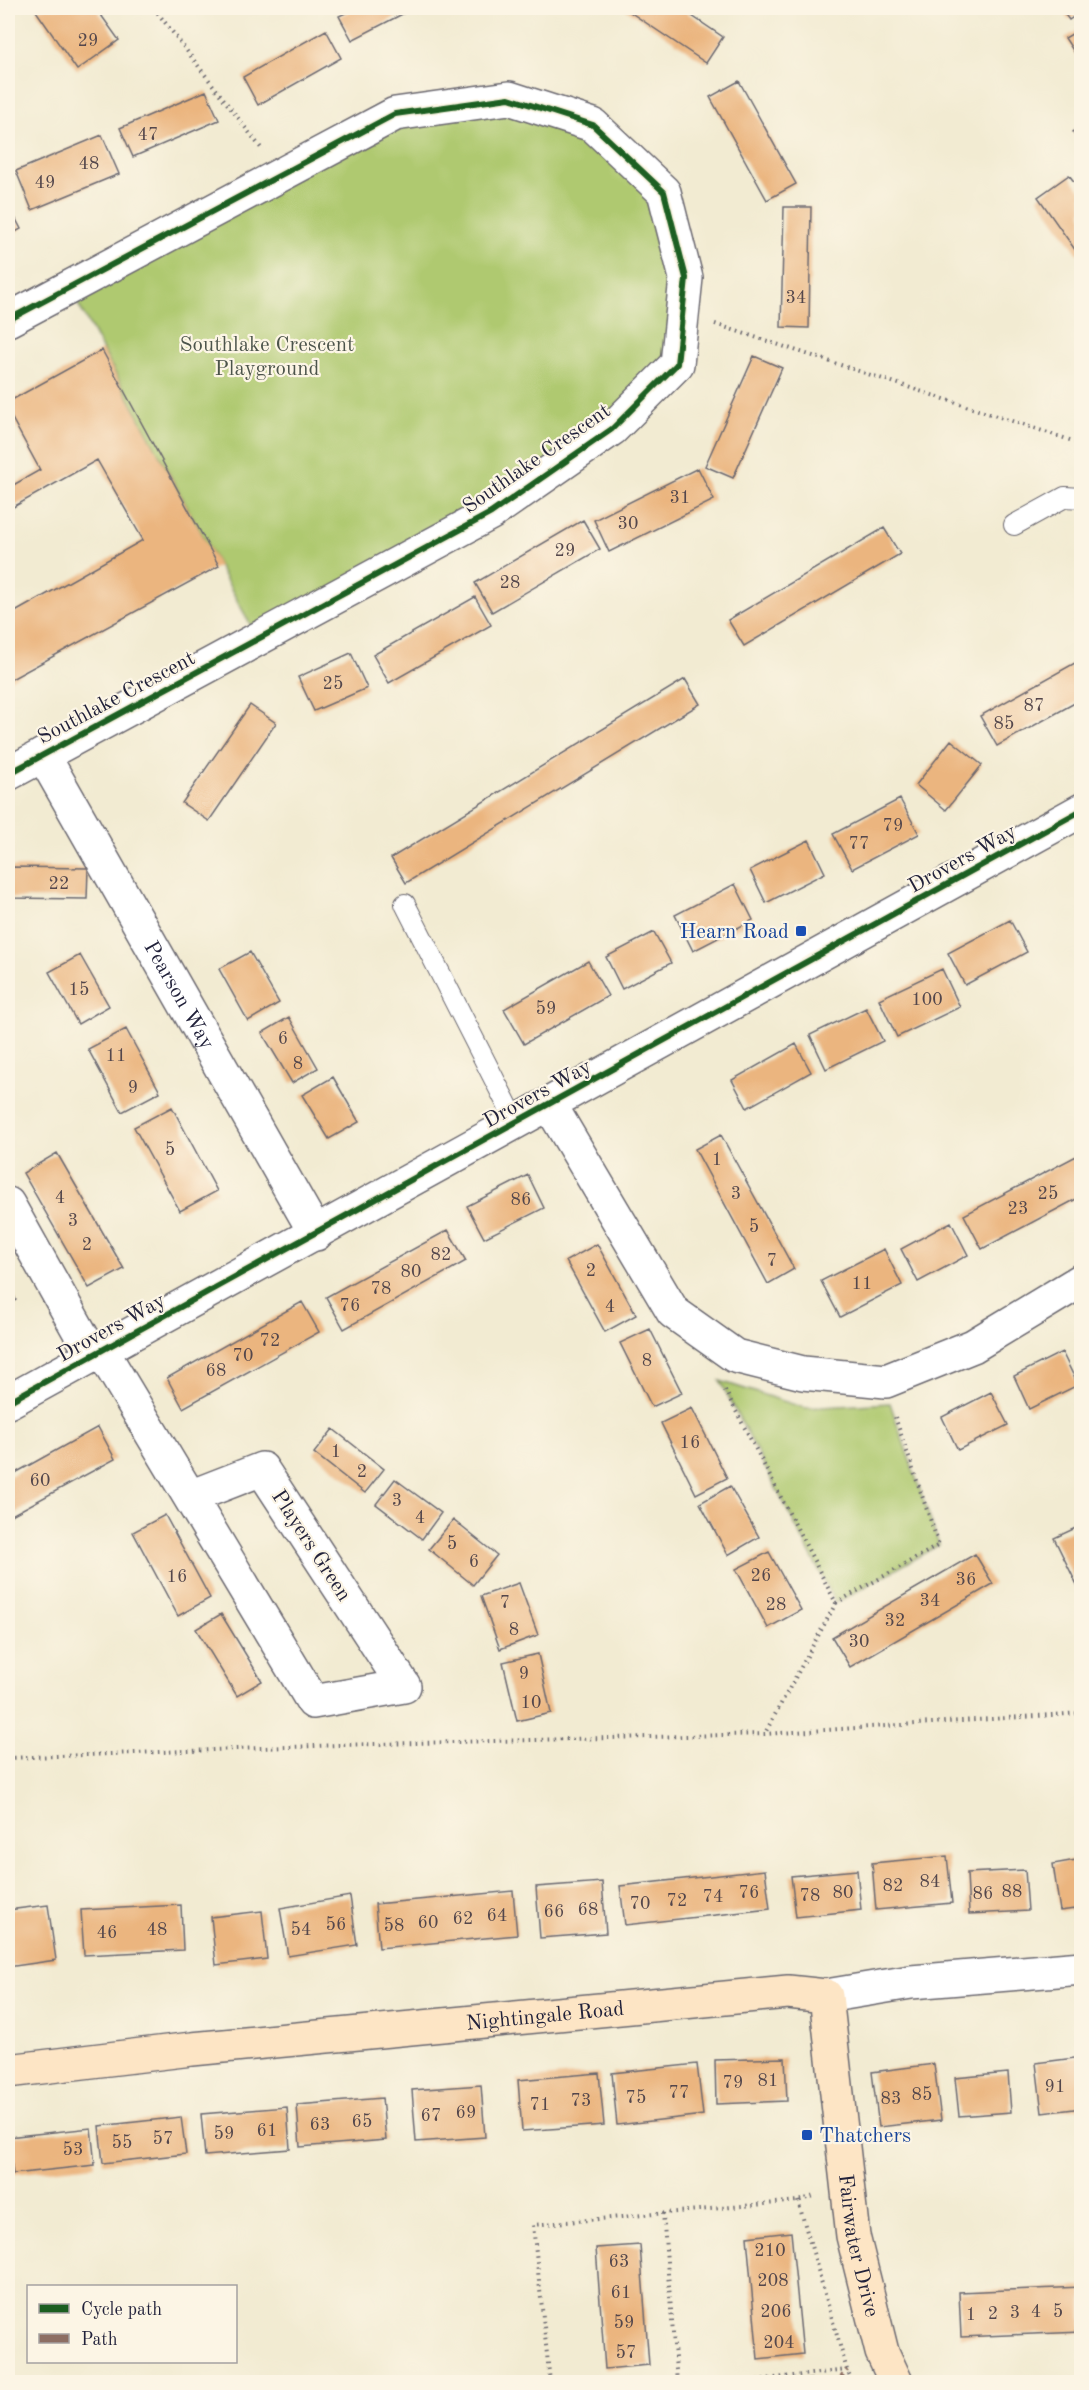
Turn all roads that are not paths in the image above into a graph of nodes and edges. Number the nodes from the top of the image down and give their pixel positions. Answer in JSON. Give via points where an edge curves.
{"nodes":[{"id":1,"x":8,"y":320,"type":"edge"},
{"id":2,"x":1082,"y":498,"type":"edge"},
{"id":3,"x":1014,"y":525,"type":"dead end"},
{"id":4,"x":43,"y":755,"type":"junction"},
{"id":5,"x":8,"y":774,"type":"edge"},
{"id":6,"x":1082,"y":810,"type":"edge"},
{"id":7,"x":405,"y":904,"type":"dead end"},
{"id":8,"x":550,"y":1105,"type":"junction"},
{"id":9,"x":517,"y":1124,"type":"junction"},
{"id":10,"x":8,"y":1204,"type":"edge"},
{"id":11,"x":316,"y":1234,"type":"junction"},
{"id":12,"x":1082,"y":1280,"type":"edge"},
{"id":13,"x":98,"y":1354,"type":"junction"},
{"id":14,"x":8,"y":1402,"type":"edge"},
{"id":15,"x":190,"y":1497,"type":"junction"},
{"id":16,"x":1082,"y":1968,"type":"edge"},
{"id":17,"x":826,"y":1996,"type":"junction"},
{"id":18,"x":8,"y":2071,"type":"edge"},
{"id":19,"x":896,"y":2382,"type":"edge"}],
"edges":[{"from":1,"to":4,"type":"street","name":"Southlake Crescent","via":[[394,114],[509,98],[593,125],[664,192],[686,278],[677,364],[612,429],[491,513]]},
{"from":2,"to":3,"type":"lane","via":[[1065,497]]},
{"from":4,"to":5,"type":"street","name":"Southlake Crescent"},
{"from":4,"to":11,"type":"street","name":"Pearson Way"},
{"from":6,"to":8,"type":"street","name":"Drovers Way"},
{"from":7,"to":9,"type":"lane"},
{"from":8,"to":9,"type":"street","name":"Drovers Way"},
{"from":8,"to":12,"type":"street","via":[[672,1312],[735,1356],[803,1373],[886,1381],[973,1346]]},
{"from":9,"to":11,"type":"street","name":"Drovers Way"},
{"from":10,"to":13,"type":"street","name":"Players Green"},
{"from":11,"to":13,"type":"street","name":"Drovers Way"},
{"from":13,"to":14,"type":"street","name":"Drovers Way"},
{"from":13,"to":15,"type":"street","name":"Players Green"},
{"from":15,"to":15,"type":"street","name":"Players Green","via":[[313,1702],[409,1685],[262,1469]]},
{"from":16,"to":17,"type":"street","name":"Nightingale Road","via":[[912,1982]]},
{"from":17,"to":18,"type":"street","name":"Nightingale Road","via":[[776,1993],[192,2049]]},
{"from":17,"to":19,"type":"street","name":"Fairwater Drive","via":[[853,2236],[882,2352]]}]}
